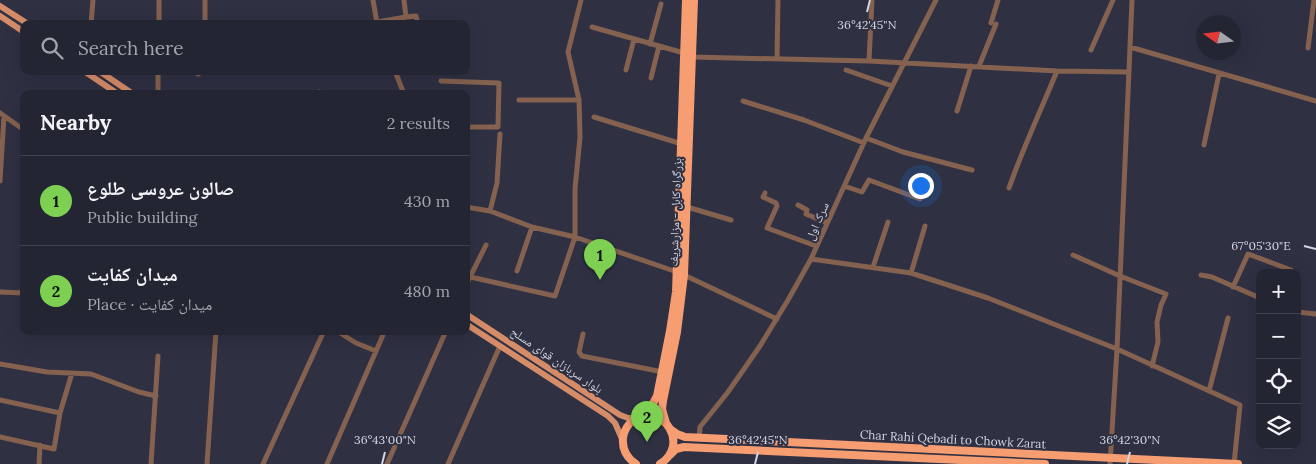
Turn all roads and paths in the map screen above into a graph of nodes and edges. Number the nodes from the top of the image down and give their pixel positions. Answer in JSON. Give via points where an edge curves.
{"nodes":[{"id":1,"x":93,"y":0,"type":"edge"},
{"id":2,"x":159,"y":0,"type":"edge"},
{"id":3,"x":205,"y":0,"type":"edge"},
{"id":4,"x":373,"y":0,"type":"edge"},
{"id":5,"x":404,"y":0,"type":"edge"},
{"id":6,"x":581,"y":0,"type":"edge"},
{"id":7,"x":686,"y":0,"type":"edge"},
{"id":8,"x":694,"y":0,"type":"edge"},
{"id":9,"x":778,"y":0,"type":"edge"},
{"id":10,"x":872,"y":0,"type":"edge"},
{"id":11,"x":936,"y":0,"type":"edge"},
{"id":12,"x":998,"y":0,"type":"edge"},
{"id":13,"x":1113,"y":0,"type":"edge"},
{"id":14,"x":1132,"y":0,"type":"edge"},
{"id":15,"x":1314,"y":0,"type":"edge"},
{"id":16,"x":661,"y":4,"type":"dead end"},
{"id":17,"x":0,"y":6,"type":"edge"},
{"id":18,"x":0,"y":16,"type":"edge"},
{"id":19,"x":406,"y":17,"type":"junction"},
{"id":20,"x":22,"y":20,"type":"edge"},
{"id":21,"x":91,"y":20,"type":"edge"},
{"id":22,"x":159,"y":20,"type":"edge"},
{"id":23,"x":205,"y":20,"type":"edge"},
{"id":24,"x":376,"y":20,"type":"edge"},
{"id":25,"x":392,"y":20,"type":"edge"},
{"id":26,"x":417,"y":20,"type":"edge"},
{"id":27,"x":592,"y":27,"type":"dead end"},
{"id":28,"x":20,"y":29,"type":"edge"},
{"id":29,"x":634,"y":39,"type":"junction"},
{"id":30,"x":650,"y":44,"type":"junction"},
{"id":31,"x":659,"y":46,"type":"junction"},
{"id":32,"x":1130,"y":47,"type":"junction"},
{"id":33,"x":1308,"y":48,"type":"dead end"},
{"id":34,"x":1091,"y":50,"type":"dead end"},
{"id":35,"x":684,"y":53,"type":"junction"},
{"id":36,"x":692,"y":57,"type":"junction"},
{"id":37,"x":777,"y":58,"type":"junction"},
{"id":38,"x":869,"y":61,"type":"junction"},
{"id":39,"x":903,"y":64,"type":"junction"},
{"id":40,"x":971,"y":66,"type":"junction"},
{"id":41,"x":978,"y":66,"type":"junction"},
{"id":42,"x":626,"y":70,"type":"dead end"},
{"id":43,"x":846,"y":70,"type":"dead end"},
{"id":44,"x":1057,"y":70,"type":"junction"},
{"id":45,"x":1128,"y":72,"type":"junction"},
{"id":46,"x":1220,"y":74,"type":"junction"},
{"id":47,"x":90,"y":75,"type":"edge"},
{"id":48,"x":105,"y":75,"type":"edge"},
{"id":49,"x":158,"y":75,"type":"edge"},
{"id":50,"x":397,"y":75,"type":"edge"},
{"id":51,"x":652,"y":78,"type":"dead end"},
{"id":52,"x":441,"y":81,"type":"dead end"},
{"id":53,"x":892,"y":86,"type":"junction"},
{"id":54,"x":112,"y":90,"type":"edge"},
{"id":55,"x":127,"y":90,"type":"edge"},
{"id":56,"x":158,"y":90,"type":"edge"},
{"id":57,"x":402,"y":90,"type":"edge"},
{"id":58,"x":519,"y":100,"type":"dead end"},
{"id":59,"x":580,"y":100,"type":"junction"},
{"id":60,"x":743,"y":101,"type":"dead end"},
{"id":61,"x":1316,"y":101,"type":"edge"},
{"id":62,"x":957,"y":112,"type":"dead end"},
{"id":63,"x":2,"y":115,"type":"edge"},
{"id":64,"x":594,"y":117,"type":"dead end"},
{"id":65,"x":20,"y":127,"type":"edge"},
{"id":66,"x":470,"y":127,"type":"edge"},
{"id":67,"x":500,"y":134,"type":"dead end"},
{"id":68,"x":865,"y":140,"type":"junction"},
{"id":69,"x":682,"y":144,"type":"junction"},
{"id":70,"x":1204,"y":145,"type":"dead end"},
{"id":71,"x":972,"y":170,"type":"dead end"},
{"id":72,"x":0,"y":181,"type":"edge"},
{"id":73,"x":844,"y":186,"type":"junction"},
{"id":74,"x":1009,"y":188,"type":"dead end"},
{"id":75,"x":765,"y":193,"type":"dead end"},
{"id":76,"x":920,"y":199,"type":"dead end"},
{"id":77,"x":798,"y":205,"type":"dead end"},
{"id":78,"x":687,"y":207,"type":"junction"},
{"id":79,"x":470,"y":208,"type":"edge"},
{"id":80,"x":490,"y":211,"type":"junction"},
{"id":81,"x":731,"y":220,"type":"dead end"},
{"id":82,"x":888,"y":222,"type":"dead end"},
{"id":83,"x":827,"y":223,"type":"junction"},
{"id":84,"x":925,"y":226,"type":"dead end"},
{"id":85,"x":532,"y":227,"type":"junction"},
{"id":86,"x":575,"y":237,"type":"junction"},
{"id":87,"x":486,"y":245,"type":"dead end"},
{"id":88,"x":816,"y":246,"type":"junction"},
{"id":89,"x":1073,"y":255,"type":"dead end"},
{"id":90,"x":811,"y":259,"type":"junction"},
{"id":91,"x":873,"y":268,"type":"junction"},
{"id":92,"x":1288,"y":269,"type":"edge"},
{"id":93,"x":518,"y":271,"type":"dead end"},
{"id":94,"x":470,"y":273,"type":"edge"},
{"id":95,"x":911,"y":273,"type":"junction"},
{"id":96,"x":680,"y":274,"type":"junction"},
{"id":97,"x":1201,"y":274,"type":"dead end"},
{"id":98,"x":470,"y":276,"type":"edge"},
{"id":99,"x":1120,"y":276,"type":"junction"},
{"id":100,"x":1233,"y":287,"type":"junction"},
{"id":101,"x":0,"y":292,"type":"edge"},
{"id":102,"x":20,"y":293,"type":"edge"},
{"id":103,"x":1256,"y":296,"type":"edge"},
{"id":104,"x":1301,"y":312,"type":"edge"},
{"id":105,"x":1316,"y":314,"type":"edge"},
{"id":106,"x":470,"y":317,"type":"edge"},
{"id":107,"x":1228,"y":318,"type":"dead end"},
{"id":108,"x":776,"y":319,"type":"junction"},
{"id":109,"x":470,"y":327,"type":"edge"},
{"id":110,"x":583,"y":334,"type":"dead end"},
{"id":111,"x":216,"y":335,"type":"edge"},
{"id":112,"x":322,"y":335,"type":"edge"},
{"id":113,"x":343,"y":335,"type":"edge"},
{"id":114,"x":383,"y":335,"type":"dead end"},
{"id":115,"x":444,"y":335,"type":"edge"},
{"id":116,"x":500,"y":346,"type":"junction"},
{"id":117,"x":1117,"y":349,"type":"junction"},
{"id":118,"x":376,"y":350,"type":"junction"},
{"id":119,"x":158,"y":356,"type":"dead end"},
{"id":120,"x":0,"y":364,"type":"edge"},
{"id":121,"x":1152,"y":366,"type":"junction"},
{"id":122,"x":663,"y":372,"type":"junction"},
{"id":123,"x":72,"y":373,"type":"junction"},
{"id":124,"x":1209,"y":391,"type":"junction"},
{"id":125,"x":156,"y":396,"type":"junction"},
{"id":126,"x":0,"y":400,"type":"edge"},
{"id":127,"x":60,"y":414,"type":"junction"},
{"id":128,"x":640,"y":417,"type":"junction"},
{"id":129,"x":668,"y":426,"type":"junction"},
{"id":130,"x":0,"y":437,"type":"edge"},
{"id":131,"x":699,"y":438,"type":"junction"},
{"id":132,"x":623,"y":440,"type":"junction"},
{"id":133,"x":40,"y":445,"type":"junction"},
{"id":134,"x":626,"y":455,"type":"junction"},
{"id":135,"x":670,"y":455,"type":"junction"},
{"id":136,"x":1110,"y":461,"type":"edge"},
{"id":137,"x":1018,"y":463,"type":"edge"},
{"id":138,"x":39,"y":464,"type":"edge"},
{"id":139,"x":151,"y":464,"type":"edge"},
{"id":140,"x":207,"y":464,"type":"edge"},
{"id":141,"x":263,"y":464,"type":"edge"},
{"id":142,"x":327,"y":464,"type":"edge"},
{"id":143,"x":387,"y":464,"type":"edge"},
{"id":144,"x":448,"y":464,"type":"edge"},
{"id":145,"x":628,"y":464,"type":"edge"},
{"id":146,"x":636,"y":464,"type":"edge"},
{"id":147,"x":660,"y":464,"type":"edge"},
{"id":148,"x":1045,"y":464,"type":"edge"},
{"id":149,"x":1236,"y":464,"type":"edge"}],
"edges":[{"from":1,"to":21,"type":"street"},
{"from":2,"to":22,"type":"street"},
{"from":3,"to":23,"type":"street"},
{"from":4,"to":24,"type":"street"},
{"from":5,"to":19,"type":"street"},
{"from":6,"to":59,"type":"street","via":[[568,52]]},
{"from":7,"to":35,"type":"highway","name":"بزرگراه کابل - مزارشریف"},
{"from":8,"to":36,"type":"highway","name":"بزرگراه کابل - مزارشریف"},
{"from":9,"to":37,"type":"street"},
{"from":10,"to":38,"type":"street"},
{"from":11,"to":39,"type":"street","name":"سرک اول"},
{"from":12,"to":41,"type":"street","via":[[994,24]]},
{"from":13,"to":34,"type":"street"},
{"from":14,"to":32,"type":"street"},
{"from":15,"to":33,"type":"street"},
{"from":16,"to":30,"type":"street"},
{"from":17,"to":20,"type":"main road"},
{"from":18,"to":28,"type":"main road"},
{"from":19,"to":25,"type":"street"},
{"from":19,"to":26,"type":"street","via":[[416,16]]},
{"from":27,"to":29,"type":"street"},
{"from":29,"to":30,"type":"street"},
{"from":29,"to":42,"type":"street"},
{"from":30,"to":31,"type":"street"},
{"from":31,"to":35,"type":"street"},
{"from":31,"to":51,"type":"street"},
{"from":32,"to":45,"type":"street"},
{"from":32,"to":46,"type":"street"},
{"from":35,"to":69,"type":"highway","name":"بزرگراه کابل - مزارشریف"},
{"from":36,"to":37,"type":"street"},
{"from":36,"to":78,"type":"highway","name":"بزرگراه کابل - مزارشریف"},
{"from":37,"to":38,"type":"street"},
{"from":38,"to":39,"type":"street"},
{"from":39,"to":40,"type":"street"},
{"from":39,"to":53,"type":"street","name":"سرک اول"},
{"from":40,"to":41,"type":"street"},
{"from":40,"to":62,"type":"street"},
{"from":41,"to":44,"type":"street"},
{"from":43,"to":53,"type":"street"},
{"from":44,"to":45,"type":"street"},
{"from":44,"to":74,"type":"street","via":[[1022,149]]},
{"from":45,"to":99,"type":"street"},
{"from":46,"to":61,"type":"street"},
{"from":46,"to":70,"type":"street"},
{"from":47,"to":54,"type":"main road"},
{"from":48,"to":55,"type":"main road"},
{"from":49,"to":56,"type":"street"},
{"from":50,"to":57,"type":"street"},
{"from":52,"to":66,"type":"street","via":[[499,83],[498,127]]},
{"from":53,"to":68,"type":"street","name":"سرک اول"},
{"from":58,"to":59,"type":"street"},
{"from":59,"to":86,"type":"street"},
{"from":60,"to":68,"type":"street"},
{"from":63,"to":65,"type":"street"},
{"from":63,"to":72,"type":"street"},
{"from":64,"to":69,"type":"street"},
{"from":67,"to":80,"type":"street","via":[[497,183]]},
{"from":68,"to":71,"type":"street"},
{"from":68,"to":73,"type":"street","name":"سرک اول"},
{"from":69,"to":96,"type":"highway","name":"بزرگراه کابل - مزارشریف"},
{"from":73,"to":76,"type":"street","via":[[862,192],[869,180]]},
{"from":73,"to":83,"type":"street","name":"سرک اول"},
{"from":75,"to":88,"type":"street","via":[[764,198],[777,206],[767,228]]},
{"from":77,"to":83,"type":"street","via":[[807,210],[806,214]]},
{"from":78,"to":81,"type":"street"},
{"from":78,"to":96,"type":"highway","name":"بزرگراه کابل - مزارشریف"},
{"from":79,"to":80,"type":"street"},
{"from":80,"to":85,"type":"street"},
{"from":82,"to":91,"type":"street"},
{"from":83,"to":88,"type":"street","name":"سرک اول"},
{"from":84,"to":95,"type":"street"},
{"from":85,"to":86,"type":"street"},
{"from":85,"to":93,"type":"street"},
{"from":86,"to":96,"type":"street"},
{"from":86,"to":98,"type":"street","via":[[555,296]]},
{"from":87,"to":94,"type":"street"},
{"from":88,"to":90,"type":"street","name":"سرک اول"},
{"from":89,"to":99,"type":"street"},
{"from":90,"to":91,"type":"street"},
{"from":90,"to":108,"type":"street","name":"سرک اول"},
{"from":91,"to":95,"type":"street"},
{"from":92,"to":100,"type":"street","via":[[1248,254]]},
{"from":95,"to":117,"type":"street","via":[[988,298]]},
{"from":96,"to":108,"type":"street"},
{"from":96,"to":122,"type":"highway","name":"بزرگراه کابل - مزارشریف"},
{"from":96,"to":129,"type":"highway","name":"بزرگراه کابل - مزارشریف","via":[[677,332],[662,409]]},
{"from":97,"to":100,"type":"street"},
{"from":99,"to":117,"type":"street"},
{"from":99,"to":121,"type":"street","via":[[1166,294],[1160,305],[1158,342]]},
{"from":100,"to":103,"type":"street"},
{"from":101,"to":102,"type":"street"},
{"from":104,"to":105,"type":"street"},
{"from":106,"to":128,"type":"main road","name":"بلوار سربازان قوای مسلح","via":[[620,416]]},
{"from":107,"to":124,"type":"street"},
{"from":108,"to":131,"type":"street","name":"سرک اول","via":[[728,392],[700,427]]},
{"from":109,"to":116,"type":"main road","name":"بلوار سربازان قوای مسلح"},
{"from":110,"to":122,"type":"street","via":[[579,352],[582,356]]},
{"from":111,"to":140,"type":"street"},
{"from":112,"to":141,"type":"street"},
{"from":113,"to":118,"type":"street"},
{"from":114,"to":118,"type":"street"},
{"from":115,"to":143,"type":"street"},
{"from":116,"to":132,"type":"main road","name":"بلوار سربازان قوای مسلح","via":[[608,416]]},
{"from":116,"to":144,"type":"street"},
{"from":117,"to":121,"type":"street"},
{"from":117,"to":136,"type":"street"},
{"from":118,"to":142,"type":"street"},
{"from":119,"to":125,"type":"street"},
{"from":120,"to":123,"type":"street"},
{"from":121,"to":124,"type":"street"},
{"from":122,"to":128,"type":"highway","name":"بزرگراه کابل - مزارشریف","via":[[654,404]]},
{"from":123,"to":125,"type":"street","via":[[91,374]]},
{"from":123,"to":127,"type":"street"},
{"from":124,"to":149,"type":"street","via":[[1240,405]]},
{"from":125,"to":139,"type":"street"},
{"from":126,"to":127,"type":"street"},
{"from":127,"to":133,"type":"street","via":[[54,449]]},
{"from":128,"to":129,"type":"highway","name":"Char Rahi Qebadi to Chowk Zarat","via":[[659,418]]},
{"from":128,"to":132,"type":"highway","name":"بزرگراه کابل - مزارشریف","via":[[627,427]]},
{"from":129,"to":131,"type":"highway","name":"Char Rahi Qebadi to Chowk Zarat","via":[[677,434]]},
{"from":129,"to":135,"type":"highway","name":"بزرگراه کابل - مزارشریف","via":[[674,442]]},
{"from":130,"to":133,"type":"street"},
{"from":131,"to":136,"type":"highway","name":"Char Rahi Qebadi to Chowk Zarat"},
{"from":132,"to":134,"type":"highway"},
{"from":133,"to":138,"type":"street"},
{"from":134,"to":145,"type":"highway"},
{"from":134,"to":146,"type":"highway"},
{"from":135,"to":137,"type":"highway","name":"Char Rahi Qebadi to Chowk Zarat","via":[[684,447]]},
{"from":135,"to":147,"type":"highway"},
{"from":136,"to":149,"type":"highway","name":"Char Rahi Qebadi to Chowk Zarat"},
{"from":137,"to":148,"type":"highway","name":"Char Rahi Qebadi to Chowk Zarat"}]}
